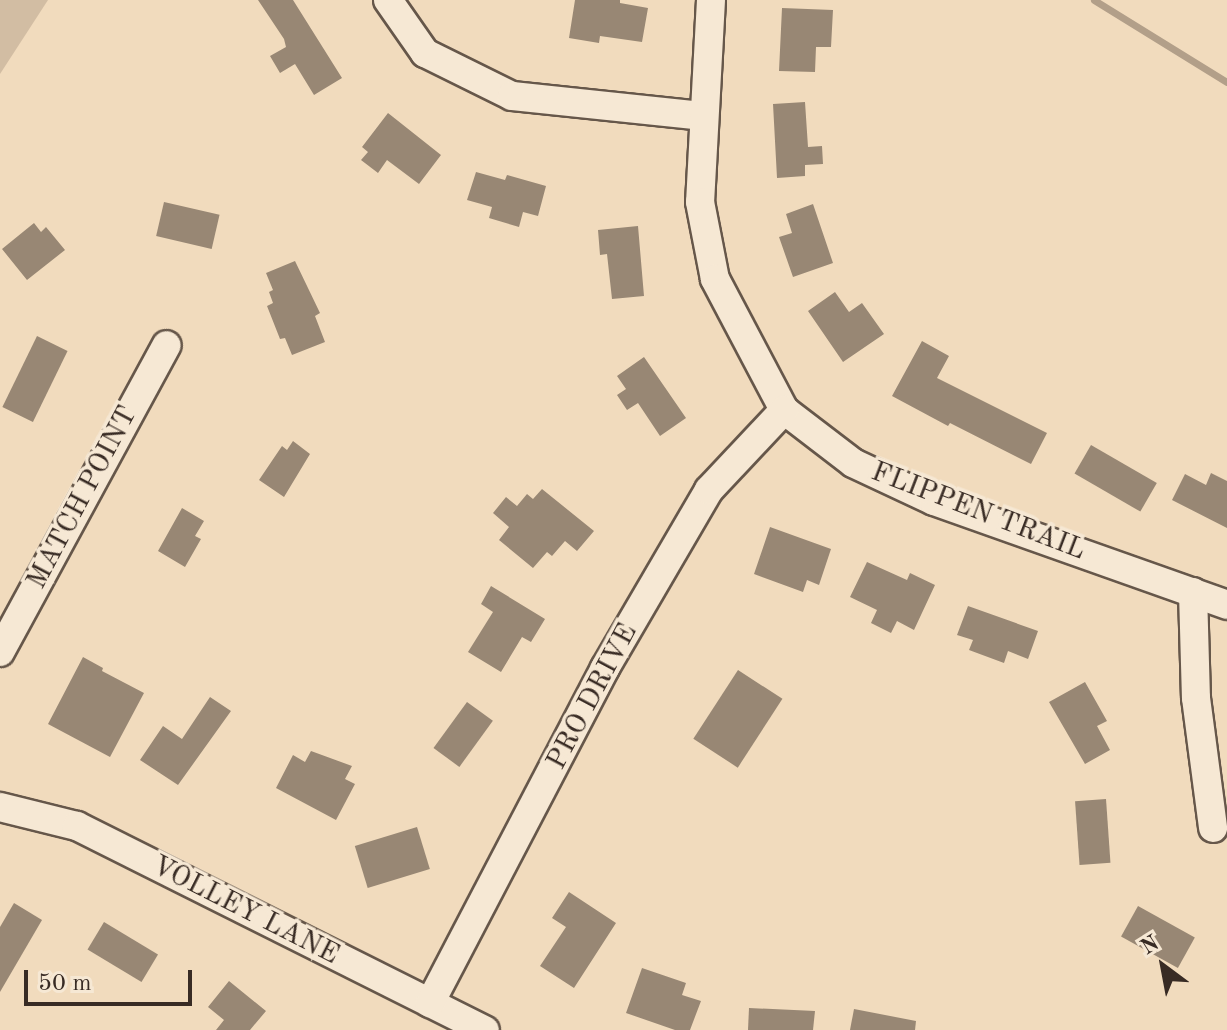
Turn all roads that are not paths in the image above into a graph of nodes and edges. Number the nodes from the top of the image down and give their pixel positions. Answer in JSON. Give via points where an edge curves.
{"nodes":[{"id":1,"x":388,"y":0,"type":"edge"},
{"id":2,"x":711,"y":0,"type":"edge"},
{"id":3,"x":702,"y":116,"type":"junction"},
{"id":4,"x":167,"y":345,"type":"dead end"},
{"id":5,"x":784,"y":410,"type":"junction"},
{"id":6,"x":1193,"y":592,"type":"junction"},
{"id":7,"x":1227,"y":605,"type":"edge"},
{"id":8,"x":0,"y":652,"type":"edge"},
{"id":9,"x":0,"y":807,"type":"edge"},
{"id":10,"x":1213,"y":828,"type":"dead end"},
{"id":11,"x":430,"y":1003,"type":"junction"},
{"id":12,"x":485,"y":1030,"type":"edge"}],
"edges":[{"from":1,"to":3,"type":"street","via":[[425,53],[512,96]]},
{"from":2,"to":3,"type":"street","name":"FLIPPEN TRAIL"},
{"from":3,"to":5,"type":"street","name":"FLIPPEN TRAIL","via":[[700,202],[715,279]]},
{"from":4,"to":8,"type":"street","name":"MATCH POINT"},
{"from":5,"to":6,"type":"street","name":"FLIPPEN TRAIL","via":[[853,463],[934,501]]},
{"from":5,"to":11,"type":"street","name":"PRO DRIVE","via":[[709,490],[605,668]]},
{"from":6,"to":7,"type":"street","name":"FLIPPEN TRAIL"},
{"from":6,"to":10,"type":"street","via":[[1196,698]]},
{"from":9,"to":11,"type":"street","name":"VOLLEY LANE","via":[[77,826]]},
{"from":11,"to":12,"type":"street","name":"VOLLEY LANE"}]}
